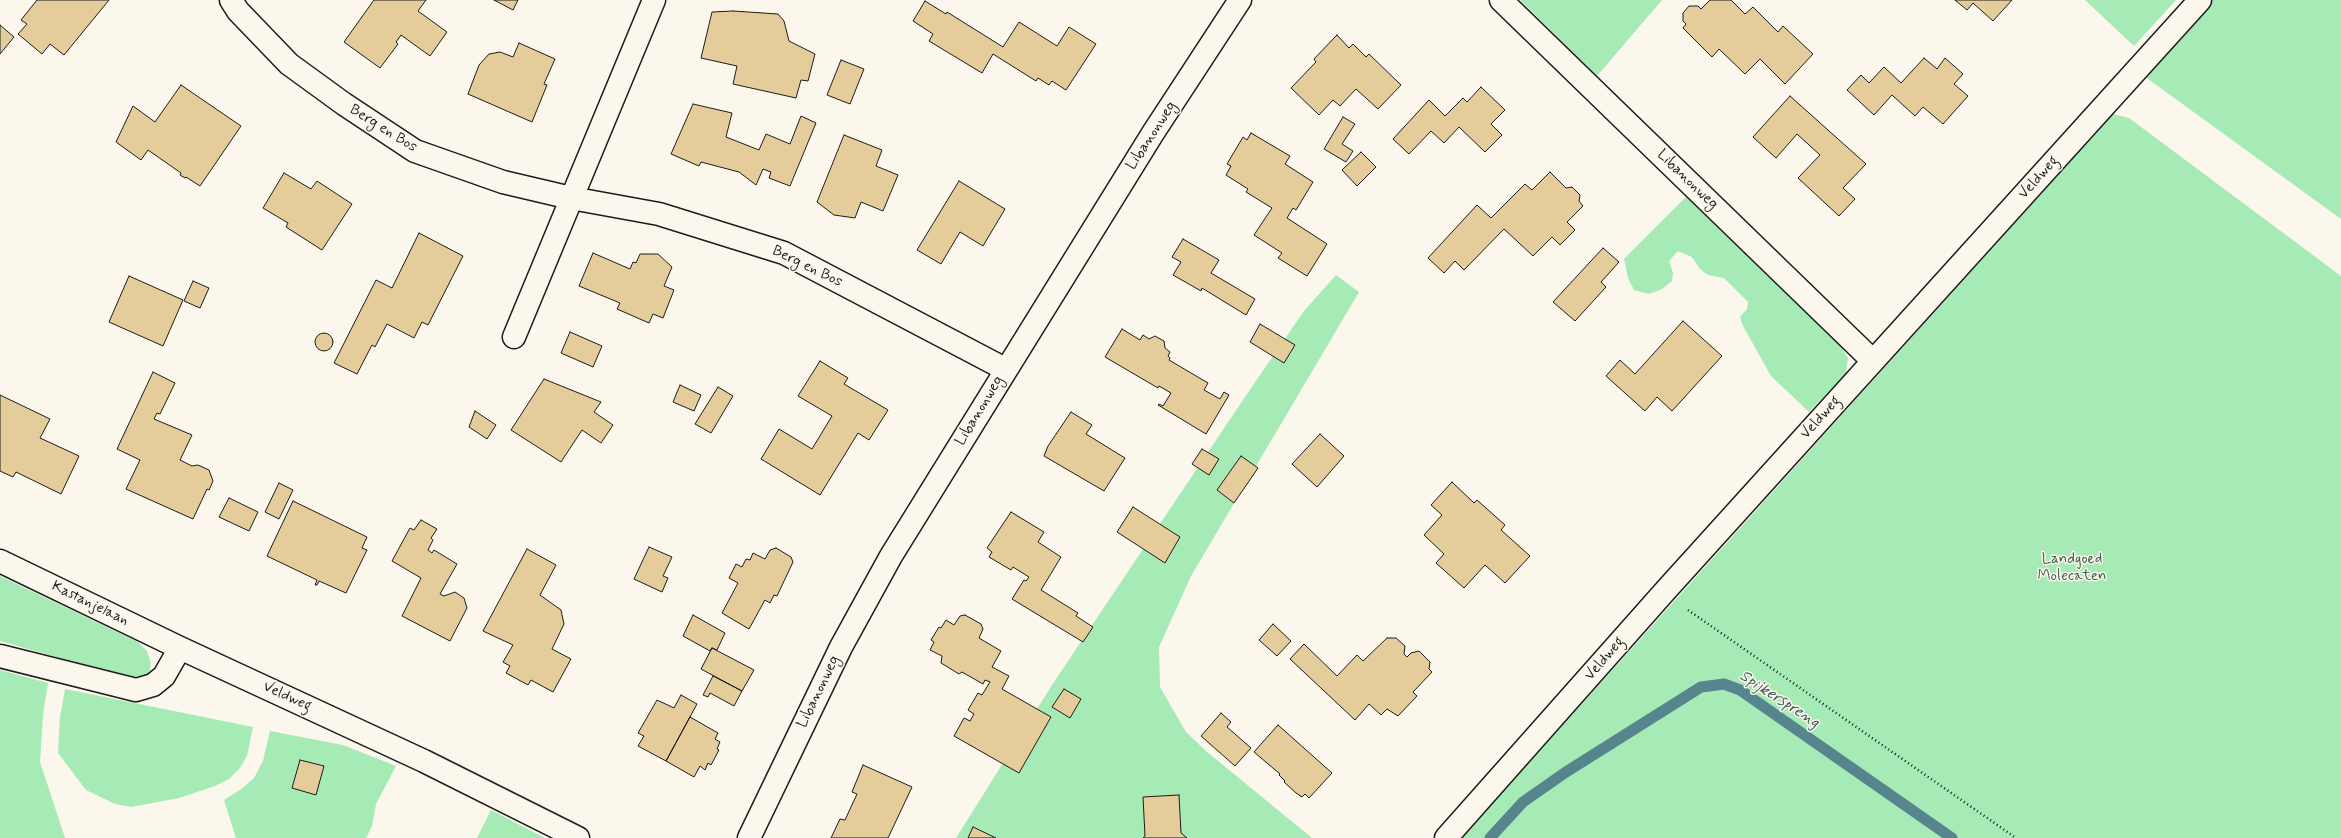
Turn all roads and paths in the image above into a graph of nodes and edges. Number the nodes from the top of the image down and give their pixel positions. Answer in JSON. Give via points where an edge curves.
{"nodes":[{"id":1,"x":231,"y":0,"type":"edge"},
{"id":2,"x":654,"y":0,"type":"edge"},
{"id":3,"x":1240,"y":0,"type":"edge"},
{"id":4,"x":1501,"y":0,"type":"edge"},
{"id":5,"x":2200,"y":0,"type":"edge"},
{"id":6,"x":571,"y":198,"type":"junction"},
{"id":7,"x":514,"y":337,"type":"dead end"},
{"id":8,"x":1873,"y":361,"type":"junction"},
{"id":9,"x":1005,"y":368,"type":"junction"},
{"id":10,"x":0,"y":561,"type":"edge"},
{"id":11,"x":1666,"y":590,"type":"junction"},
{"id":12,"x":180,"y":648,"type":"junction"},
{"id":13,"x":0,"y":656,"type":"edge"},
{"id":14,"x":578,"y":838,"type":"edge"},
{"id":15,"x":749,"y":838,"type":"edge"},
{"id":16,"x":1446,"y":838,"type":"edge"},
{"id":17,"x":2016,"y":838,"type":"edge"}],
"edges":[{"from":1,"to":6,"type":"street","name":"Berg en Bos","via":[[238,11],[289,64],[415,151],[503,182]]},
{"from":2,"to":6,"type":"street"},
{"from":3,"to":9,"type":"street","name":"Libanonweg"},
{"from":4,"to":8,"type":"street","name":"Libanonweg"},
{"from":5,"to":8,"type":"street","name":"Veldweg"},
{"from":6,"to":7,"type":"street"},
{"from":6,"to":9,"type":"street","name":"Berg en Bos","via":[[659,214],[784,253]]},
{"from":8,"to":11,"type":"street","name":"Veldweg"},
{"from":9,"to":15,"type":"street","name":"Libanonweg","via":[[879,577],[841,647]]},
{"from":10,"to":12,"type":"street","name":"Kastanjelaan"},
{"from":11,"to":16,"type":"street","name":"Veldweg"},
{"from":11,"to":17,"type":"path","via":[[1692,614]]},
{"from":12,"to":13,"type":"street","via":[[164,676],[153,685],[136,690]]},
{"from":12,"to":14,"type":"street","name":"Veldweg","via":[[424,762]]}]}
